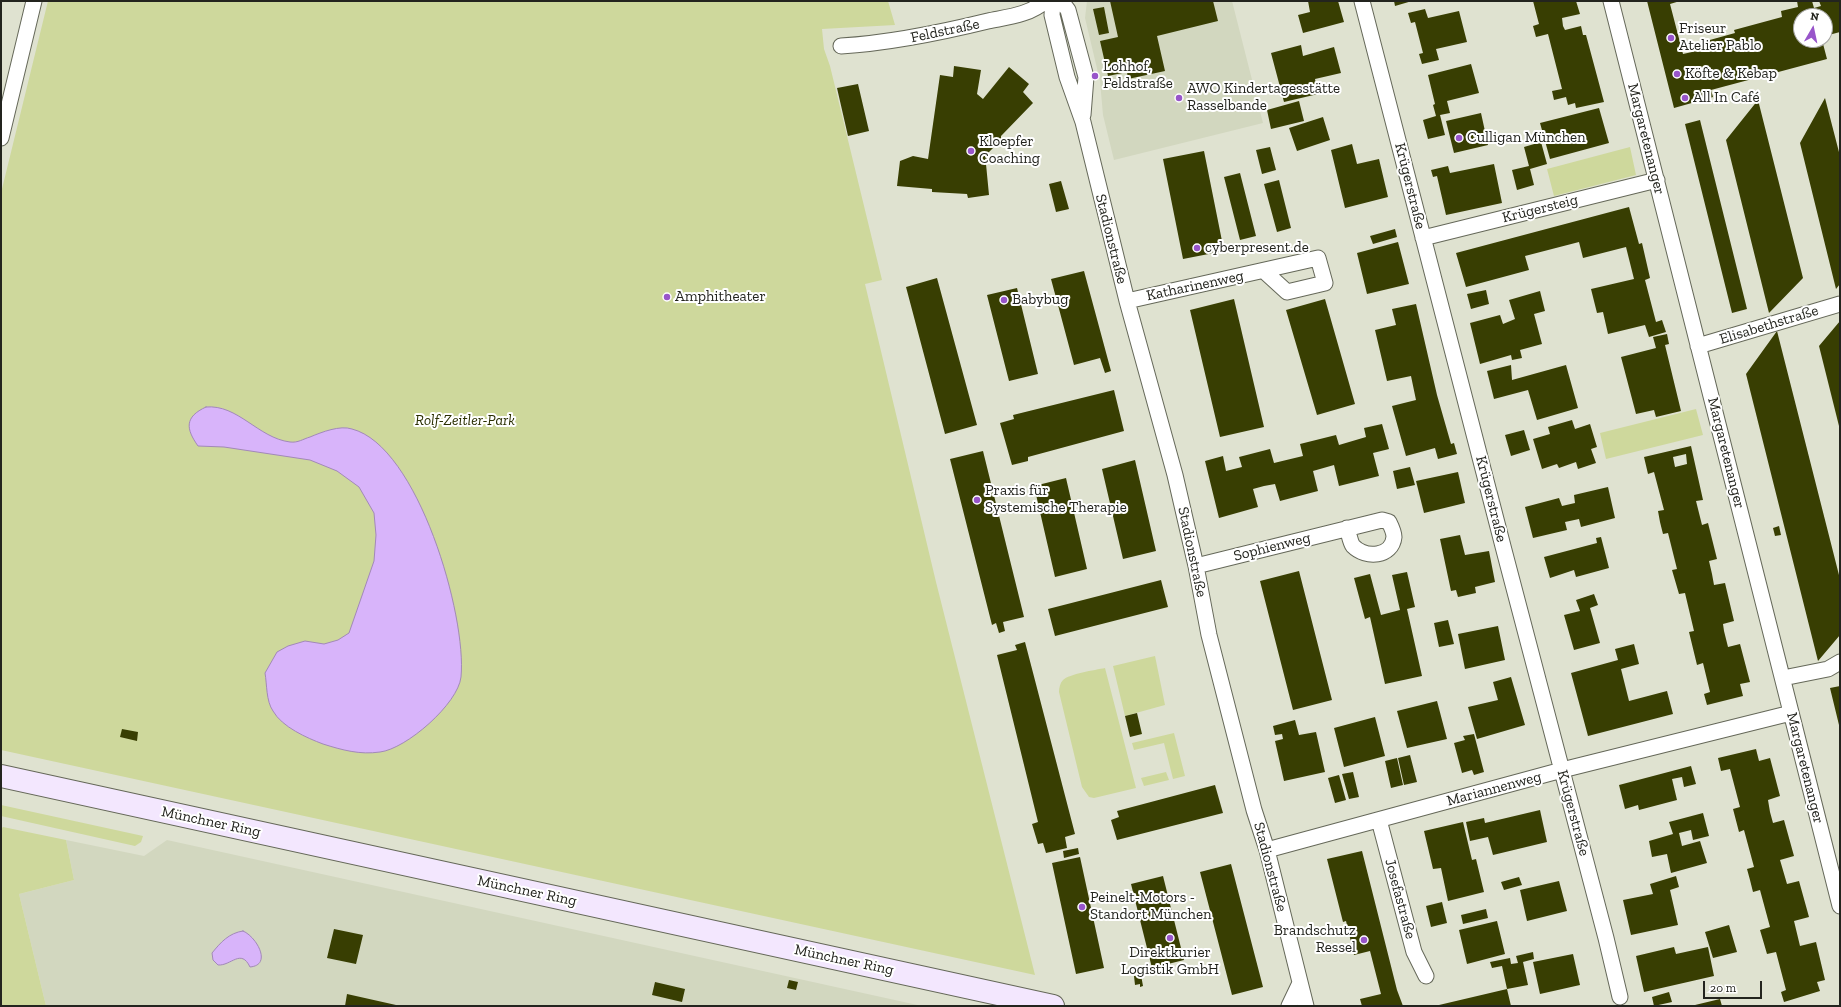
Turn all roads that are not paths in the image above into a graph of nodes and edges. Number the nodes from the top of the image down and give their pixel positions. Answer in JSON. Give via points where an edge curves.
{"nodes":[{"id":1,"x":34,"y":1,"type":"edge"},
{"id":2,"x":1045,"y":1,"type":"edge"},
{"id":3,"x":1053,"y":1,"type":"edge"},
{"id":4,"x":1061,"y":1,"type":"edge"},
{"id":5,"x":1362,"y":1,"type":"edge"},
{"id":6,"x":1611,"y":1,"type":"edge"},
{"id":7,"x":841,"y":46,"type":"dead end"},
{"id":8,"x":1083,"y":122,"type":"junction"},
{"id":9,"x":1,"y":138,"type":"edge"},
{"id":10,"x":1657,"y":180,"type":"junction"},
{"id":11,"x":1423,"y":238,"type":"junction"},
{"id":12,"x":1264,"y":271,"type":"dead end"},
{"id":13,"x":1127,"y":301,"type":"junction"},
{"id":14,"x":1840,"y":304,"type":"edge"},
{"id":15,"x":1698,"y":346,"type":"junction"},
{"id":16,"x":1347,"y":528,"type":"dead end"},
{"id":17,"x":1196,"y":566,"type":"junction"},
{"id":18,"x":1840,"y":662,"type":"edge"},
{"id":19,"x":1783,"y":678,"type":"junction"},
{"id":20,"x":1791,"y":713,"type":"junction"},
{"id":21,"x":1562,"y":770,"type":"junction"},
{"id":22,"x":1,"y":776,"type":"edge"},
{"id":23,"x":1379,"y":820,"type":"junction"},
{"id":24,"x":1267,"y":850,"type":"junction"},
{"id":25,"x":1840,"y":906,"type":"edge"},
{"id":26,"x":1426,"y":976,"type":"dead end"},
{"id":27,"x":1300,"y":983,"type":"junction"},
{"id":28,"x":1620,"y":997,"type":"dead end"},
{"id":29,"x":1054,"y":1006,"type":"edge"},
{"id":30,"x":1289,"y":1006,"type":"edge"},
{"id":31,"x":1306,"y":1006,"type":"edge"}],
"edges":[{"from":1,"to":9,"type":"street"},
{"from":2,"to":7,"type":"street","name":"Feldstraße","via":[[1036,9],[911,39]]},
{"from":3,"to":8,"type":"street","name":"Stadionstraße","via":[[1052,15],[1067,77]]},
{"from":4,"to":8,"type":"street","name":"Stadionstraße","via":[[1068,10],[1086,77]]},
{"from":5,"to":11,"type":"street","name":"Krügerstraße"},
{"from":6,"to":10,"type":"street","name":"Margaretenanger"},
{"from":8,"to":13,"type":"street","name":"Stadionstraße"},
{"from":10,"to":11,"type":"street","name":"Krügersteig"},
{"from":10,"to":15,"type":"street","name":"Margaretenanger"},
{"from":11,"to":21,"type":"street","name":"Krügerstraße"},
{"from":12,"to":13,"type":"street","name":"Katharinenweg"},
{"from":13,"to":17,"type":"street","name":"Stadionstraße","via":[[1175,475]]},
{"from":14,"to":15,"type":"street","name":"Elisabethstraße"},
{"from":15,"to":19,"type":"street","name":"Margaretenanger"},
{"from":16,"to":17,"type":"street","name":"Sophienweg"},
{"from":17,"to":24,"type":"street","name":"Stadionstraße","via":[[1209,635],[1254,810]]},
{"from":18,"to":19,"type":"street","via":[[1828,669]]},
{"from":19,"to":20,"type":"street","name":"Margaretenanger"},
{"from":20,"to":21,"type":"street","name":"Mariannenweg"},
{"from":20,"to":25,"type":"street","name":"Margaretenanger"},
{"from":21,"to":23,"type":"street","name":"Mariannenweg"},
{"from":21,"to":28,"type":"street","name":"Krügerstraße"},
{"from":22,"to":29,"type":"main road","name":"Münchner Ring"},
{"from":23,"to":24,"type":"street","name":"Mariannenweg"},
{"from":23,"to":26,"type":"street","name":"Josefastraße","via":[[1414,952]]},
{"from":24,"to":27,"type":"street","name":"Stadionstraße"},
{"from":27,"to":30,"type":"street"},
{"from":27,"to":31,"type":"street","name":"Stadionstraße"}]}
